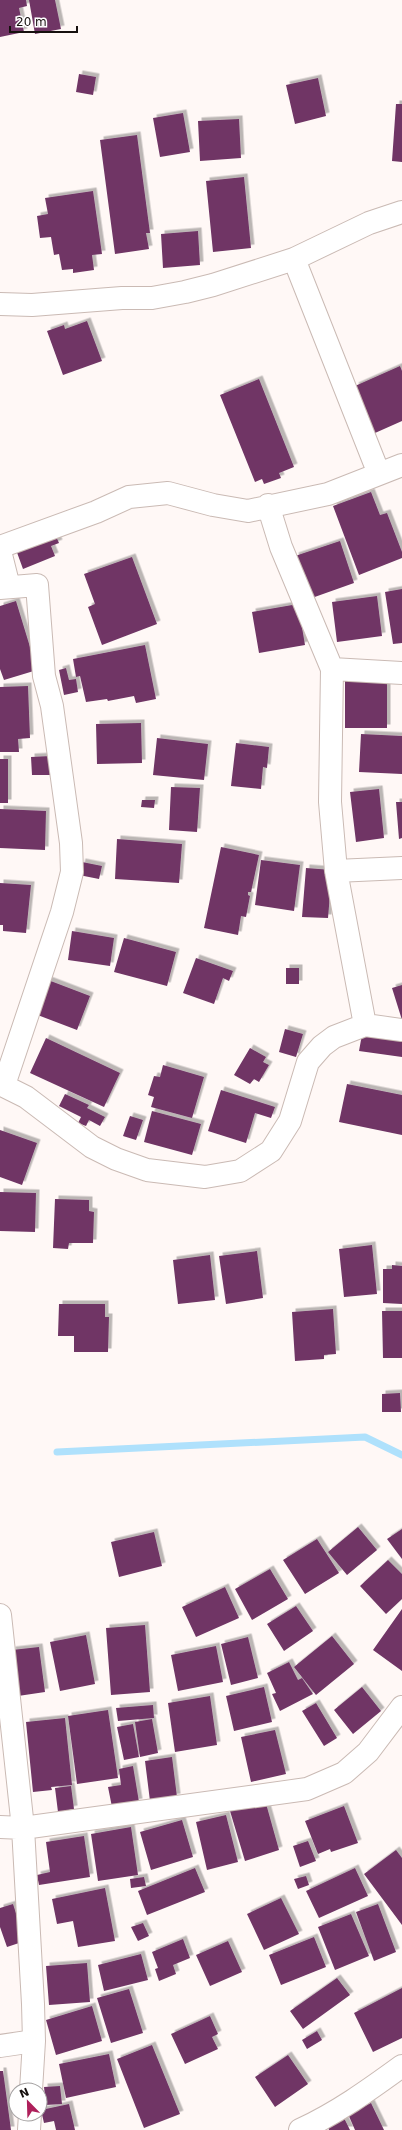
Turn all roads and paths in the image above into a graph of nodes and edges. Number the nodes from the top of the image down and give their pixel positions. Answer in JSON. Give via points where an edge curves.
{"nodes":[{"id":1,"x":402,"y":212,"type":"edge"},
{"id":2,"x":294,"y":259,"type":"junction"},
{"id":3,"x":0,"y":304,"type":"edge"},
{"id":4,"x":402,"y":465,"type":"edge"},
{"id":5,"x":379,"y":474,"type":"junction"},
{"id":6,"x":268,"y":505,"type":"junction"},
{"id":7,"x":0,"y":547,"type":"edge"},
{"id":8,"x":0,"y":551,"type":"edge"},
{"id":9,"x":4,"y":587,"type":"edge"},
{"id":10,"x":332,"y":669,"type":"junction"},
{"id":11,"x":402,"y":673,"type":"edge"},
{"id":12,"x":402,"y":868,"type":"edge"},
{"id":13,"x":336,"y":871,"type":"junction"},
{"id":14,"x":365,"y":1025,"type":"junction"},
{"id":15,"x":402,"y":1030,"type":"edge"},
{"id":16,"x":2,"y":1085,"type":"edge"},
{"id":17,"x":0,"y":1615,"type":"edge"},
{"id":18,"x":402,"y":1707,"type":"edge"},
{"id":19,"x":0,"y":1827,"type":"edge"},
{"id":20,"x":23,"y":1828,"type":"junction"},
{"id":21,"x":34,"y":2042,"type":"junction"},
{"id":22,"x":0,"y":2046,"type":"edge"},
{"id":23,"x":402,"y":2066,"type":"edge"},
{"id":24,"x":32,"y":2082,"type":"edge"},
{"id":25,"x":300,"y":2130,"type":"edge"}],
"edges":[{"from":1,"to":2,"type":"street","via":[[369,223]]},
{"from":2,"to":3,"type":"street","via":[[213,285],[152,298],[32,305]]},
{"from":2,"to":5,"type":"street"},
{"from":4,"to":5,"type":"street"},
{"from":5,"to":6,"type":"street","via":[[328,494]]},
{"from":6,"to":7,"type":"street","via":[[248,511],[213,505],[168,492],[129,497],[96,512]]},
{"from":6,"to":10,"type":"street","via":[[281,547]]},
{"from":8,"to":9,"type":"street"},
{"from":9,"to":16,"type":"street","via":[[37,585],[44,676],[54,721],[72,843],[72,872],[62,912]]},
{"from":10,"to":11,"type":"street"},
{"from":10,"to":13,"type":"street","via":[[330,802]]},
{"from":12,"to":13,"type":"street"},
{"from":13,"to":14,"type":"street"},
{"from":14,"to":15,"type":"street"},
{"from":14,"to":16,"type":"street","via":[[334,1037],[308,1062],[290,1121],[271,1151],[240,1171],[205,1177],[147,1170],[122,1161],[92,1147],[26,1097]]},
{"from":17,"to":20,"type":"street"},
{"from":18,"to":20,"type":"street","via":[[363,1756],[344,1773],[307,1789]]},
{"from":19,"to":20,"type":"street"},
{"from":20,"to":21,"type":"street"},
{"from":21,"to":22,"type":"street"},
{"from":21,"to":24,"type":"street"},
{"from":23,"to":25,"type":"street","via":[[350,2104]]}]}
